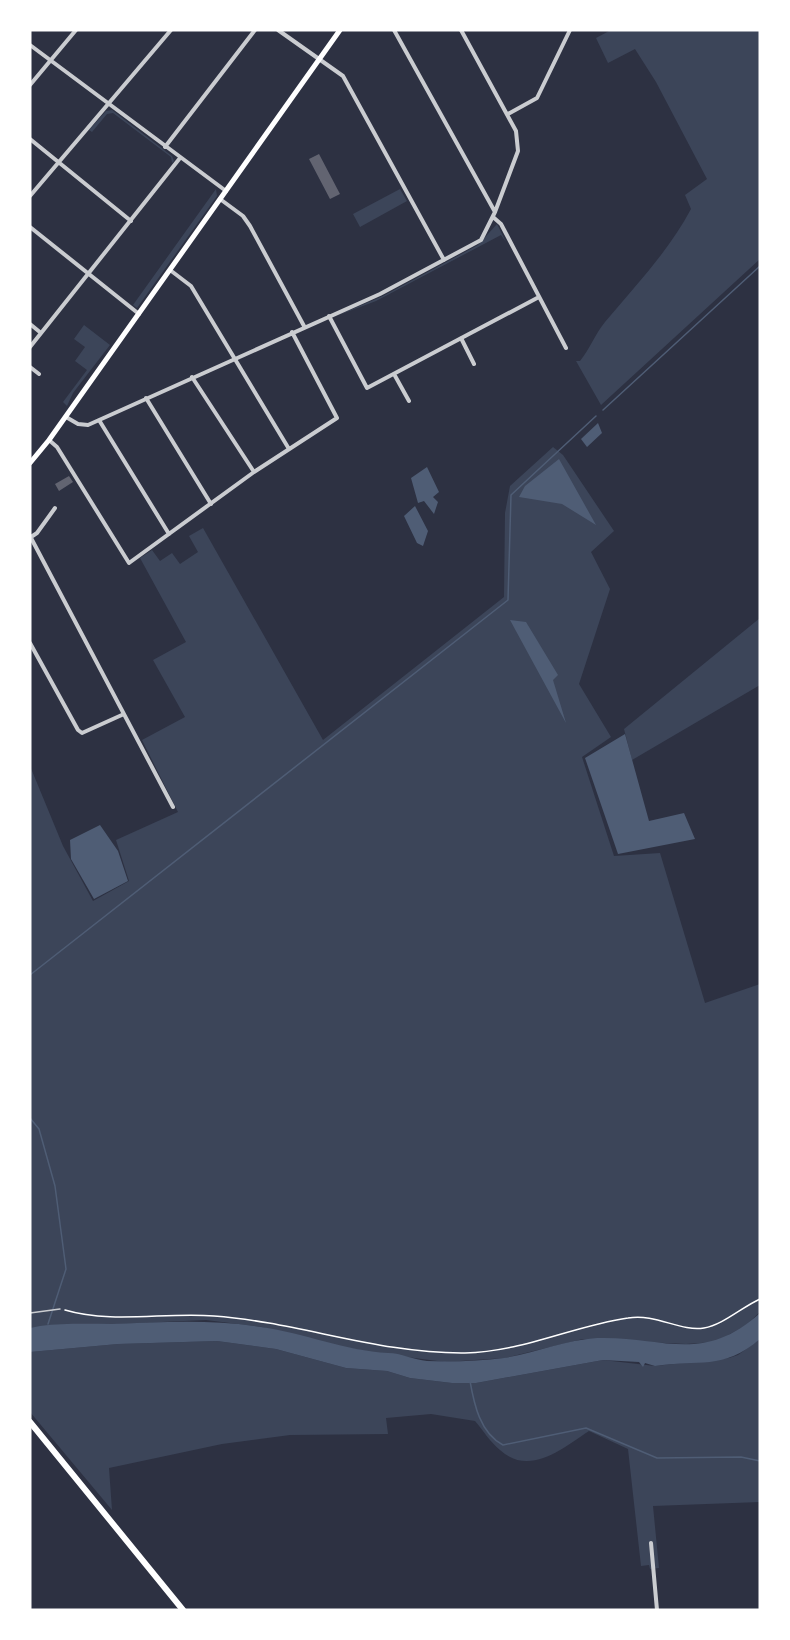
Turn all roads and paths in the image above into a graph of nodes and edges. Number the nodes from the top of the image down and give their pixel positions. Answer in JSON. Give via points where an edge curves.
{"nodes":[{"id":1,"x":76,"y":30,"type":"edge"},
{"id":2,"x":171,"y":30,"type":"edge"},
{"id":3,"x":255,"y":30,"type":"edge"},
{"id":4,"x":278,"y":30,"type":"edge"},
{"id":5,"x":340,"y":30,"type":"edge"},
{"id":6,"x":394,"y":30,"type":"edge"},
{"id":7,"x":461,"y":30,"type":"edge"},
{"id":8,"x":570,"y":30,"type":"edge"},
{"id":9,"x":30,"y":45,"type":"edge"},
{"id":10,"x":320,"y":59,"type":"junction"},
{"id":11,"x":50,"y":60,"type":"junction"},
{"id":12,"x":30,"y":85,"type":"edge"},
{"id":13,"x":109,"y":104,"type":"junction"},
{"id":14,"x":507,"y":114,"type":"junction"},
{"id":15,"x":30,"y":139,"type":"edge"},
{"id":16,"x":165,"y":147,"type":"junction"},
{"id":17,"x":180,"y":158,"type":"junction"},
{"id":18,"x":59,"y":162,"type":"junction"},
{"id":19,"x":226,"y":191,"type":"junction"},
{"id":20,"x":30,"y":196,"type":"edge"},
{"id":21,"x":220,"y":199,"type":"junction"},
{"id":22,"x":494,"y":215,"type":"junction"},
{"id":23,"x":131,"y":221,"type":"junction"},
{"id":24,"x":30,"y":227,"type":"edge"},
{"id":25,"x":444,"y":260,"type":"junction"},
{"id":26,"x":170,"y":270,"type":"junction"},
{"id":27,"x":89,"y":274,"type":"junction"},
{"id":28,"x":539,"y":297,"type":"junction"},
{"id":29,"x":139,"y":314,"type":"junction"},
{"id":30,"x":329,"y":316,"type":"junction"},
{"id":31,"x":30,"y":324,"type":"edge"},
{"id":32,"x":304,"y":327,"type":"junction"},
{"id":33,"x":292,"y":332,"type":"junction"},
{"id":34,"x":41,"y":333,"type":"junction"},
{"id":35,"x":461,"y":338,"type":"junction"},
{"id":36,"x":30,"y":347,"type":"edge"},
{"id":37,"x":566,"y":348,"type":"dead end"},
{"id":38,"x":234,"y":358,"type":"junction"},
{"id":39,"x":474,"y":364,"type":"dead end"},
{"id":40,"x":30,"y":367,"type":"edge"},
{"id":41,"x":39,"y":374,"type":"dead end"},
{"id":42,"x":393,"y":374,"type":"junction"},
{"id":43,"x":192,"y":377,"type":"junction"},
{"id":44,"x":146,"y":398,"type":"junction"},
{"id":45,"x":409,"y":401,"type":"dead end"},
{"id":46,"x":66,"y":417,"type":"junction"},
{"id":47,"x":99,"y":420,"type":"junction"},
{"id":48,"x":49,"y":440,"type":"junction"},
{"id":49,"x":289,"y":449,"type":"junction"},
{"id":50,"x":30,"y":451,"type":"edge"},
{"id":51,"x":36,"y":457,"type":"junction"},
{"id":52,"x":30,"y":463,"type":"edge"},
{"id":53,"x":254,"y":472,"type":"junction"},
{"id":54,"x":211,"y":504,"type":"junction"},
{"id":55,"x":55,"y":508,"type":"dead end"},
{"id":56,"x":169,"y":534,"type":"junction"},
{"id":57,"x":30,"y":536,"type":"edge"},
{"id":58,"x":30,"y":643,"type":"edge"},
{"id":59,"x":124,"y":714,"type":"junction"},
{"id":60,"x":173,"y":807,"type":"dead end"},
{"id":61,"x":760,"y":1299,"type":"edge"},
{"id":62,"x":60,"y":1309,"type":"joint"},
{"id":63,"x":30,"y":1313,"type":"edge"},
{"id":64,"x":30,"y":1422,"type":"edge"},
{"id":65,"x":651,"y":1543,"type":"dead end"},
{"id":66,"x":183,"y":1610,"type":"edge"},
{"id":67,"x":657,"y":1610,"type":"edge"}],
"edges":[{"from":1,"to":11,"type":"street"},
{"from":2,"to":13,"type":"street"},
{"from":3,"to":16,"type":"street"},
{"from":4,"to":10,"type":"street"},
{"from":5,"to":10,"type":"main road"},
{"from":6,"to":22,"type":"street"},
{"from":7,"to":14,"type":"street"},
{"from":8,"to":14,"type":"street","via":[[537,98]]},
{"from":9,"to":11,"type":"street"},
{"from":10,"to":19,"type":"main road"},
{"from":10,"to":25,"type":"street","via":[[343,76]]},
{"from":11,"to":12,"type":"street"},
{"from":11,"to":13,"type":"street"},
{"from":13,"to":16,"type":"street"},
{"from":13,"to":18,"type":"street"},
{"from":14,"to":22,"type":"street","via":[[516,130],[518,147]]},
{"from":15,"to":18,"type":"street"},
{"from":16,"to":17,"type":"street"},
{"from":17,"to":19,"type":"street"},
{"from":17,"to":23,"type":"street"},
{"from":18,"to":20,"type":"street"},
{"from":18,"to":23,"type":"street"},
{"from":19,"to":21,"type":"main road"},
{"from":21,"to":26,"type":"main road"},
{"from":21,"to":32,"type":"street","via":[[250,226]]},
{"from":22,"to":25,"type":"street","via":[[481,240]]},
{"from":22,"to":28,"type":"street"},
{"from":23,"to":27,"type":"street"},
{"from":24,"to":27,"type":"street"},
{"from":25,"to":30,"type":"street"},
{"from":26,"to":29,"type":"main road"},
{"from":26,"to":38,"type":"street","via":[[191,286]]},
{"from":27,"to":29,"type":"street"},
{"from":27,"to":34,"type":"street"},
{"from":28,"to":35,"type":"street"},
{"from":28,"to":37,"type":"street"},
{"from":29,"to":46,"type":"main road"},
{"from":30,"to":32,"type":"street"},
{"from":30,"to":42,"type":"street","via":[[367,388]]},
{"from":31,"to":34,"type":"street"},
{"from":32,"to":33,"type":"street"},
{"from":33,"to":38,"type":"street"},
{"from":33,"to":49,"type":"street","via":[[336,418]]},
{"from":34,"to":36,"type":"street"},
{"from":35,"to":39,"type":"street"},
{"from":35,"to":42,"type":"street"},
{"from":38,"to":43,"type":"street"},
{"from":38,"to":49,"type":"street"},
{"from":40,"to":41,"type":"street"},
{"from":42,"to":45,"type":"street"},
{"from":43,"to":44,"type":"street"},
{"from":43,"to":53,"type":"street"},
{"from":44,"to":47,"type":"street"},
{"from":44,"to":54,"type":"street"},
{"from":46,"to":47,"type":"street","via":[[83,426]]},
{"from":46,"to":48,"type":"main road"},
{"from":47,"to":56,"type":"street"},
{"from":48,"to":51,"type":"main road"},
{"from":48,"to":56,"type":"street","via":[[129,563]]},
{"from":49,"to":53,"type":"street"},
{"from":50,"to":51,"type":"street"},
{"from":51,"to":52,"type":"main road"},
{"from":53,"to":54,"type":"street"},
{"from":54,"to":56,"type":"street"},
{"from":55,"to":57,"type":"street","via":[[37,533]]},
{"from":57,"to":59,"type":"street"},
{"from":58,"to":59,"type":"street","via":[[78,730],[82,733]]},
{"from":59,"to":60,"type":"street"},
{"from":61,"to":62,"type":"path","via":[[702,1329],[634,1317],[603,1321],[537,1343],[468,1353],[354,1342],[240,1318],[85,1316]]},
{"from":62,"to":63,"type":"lane"},
{"from":64,"to":66,"type":"main road"},
{"from":65,"to":67,"type":"street"}]}
